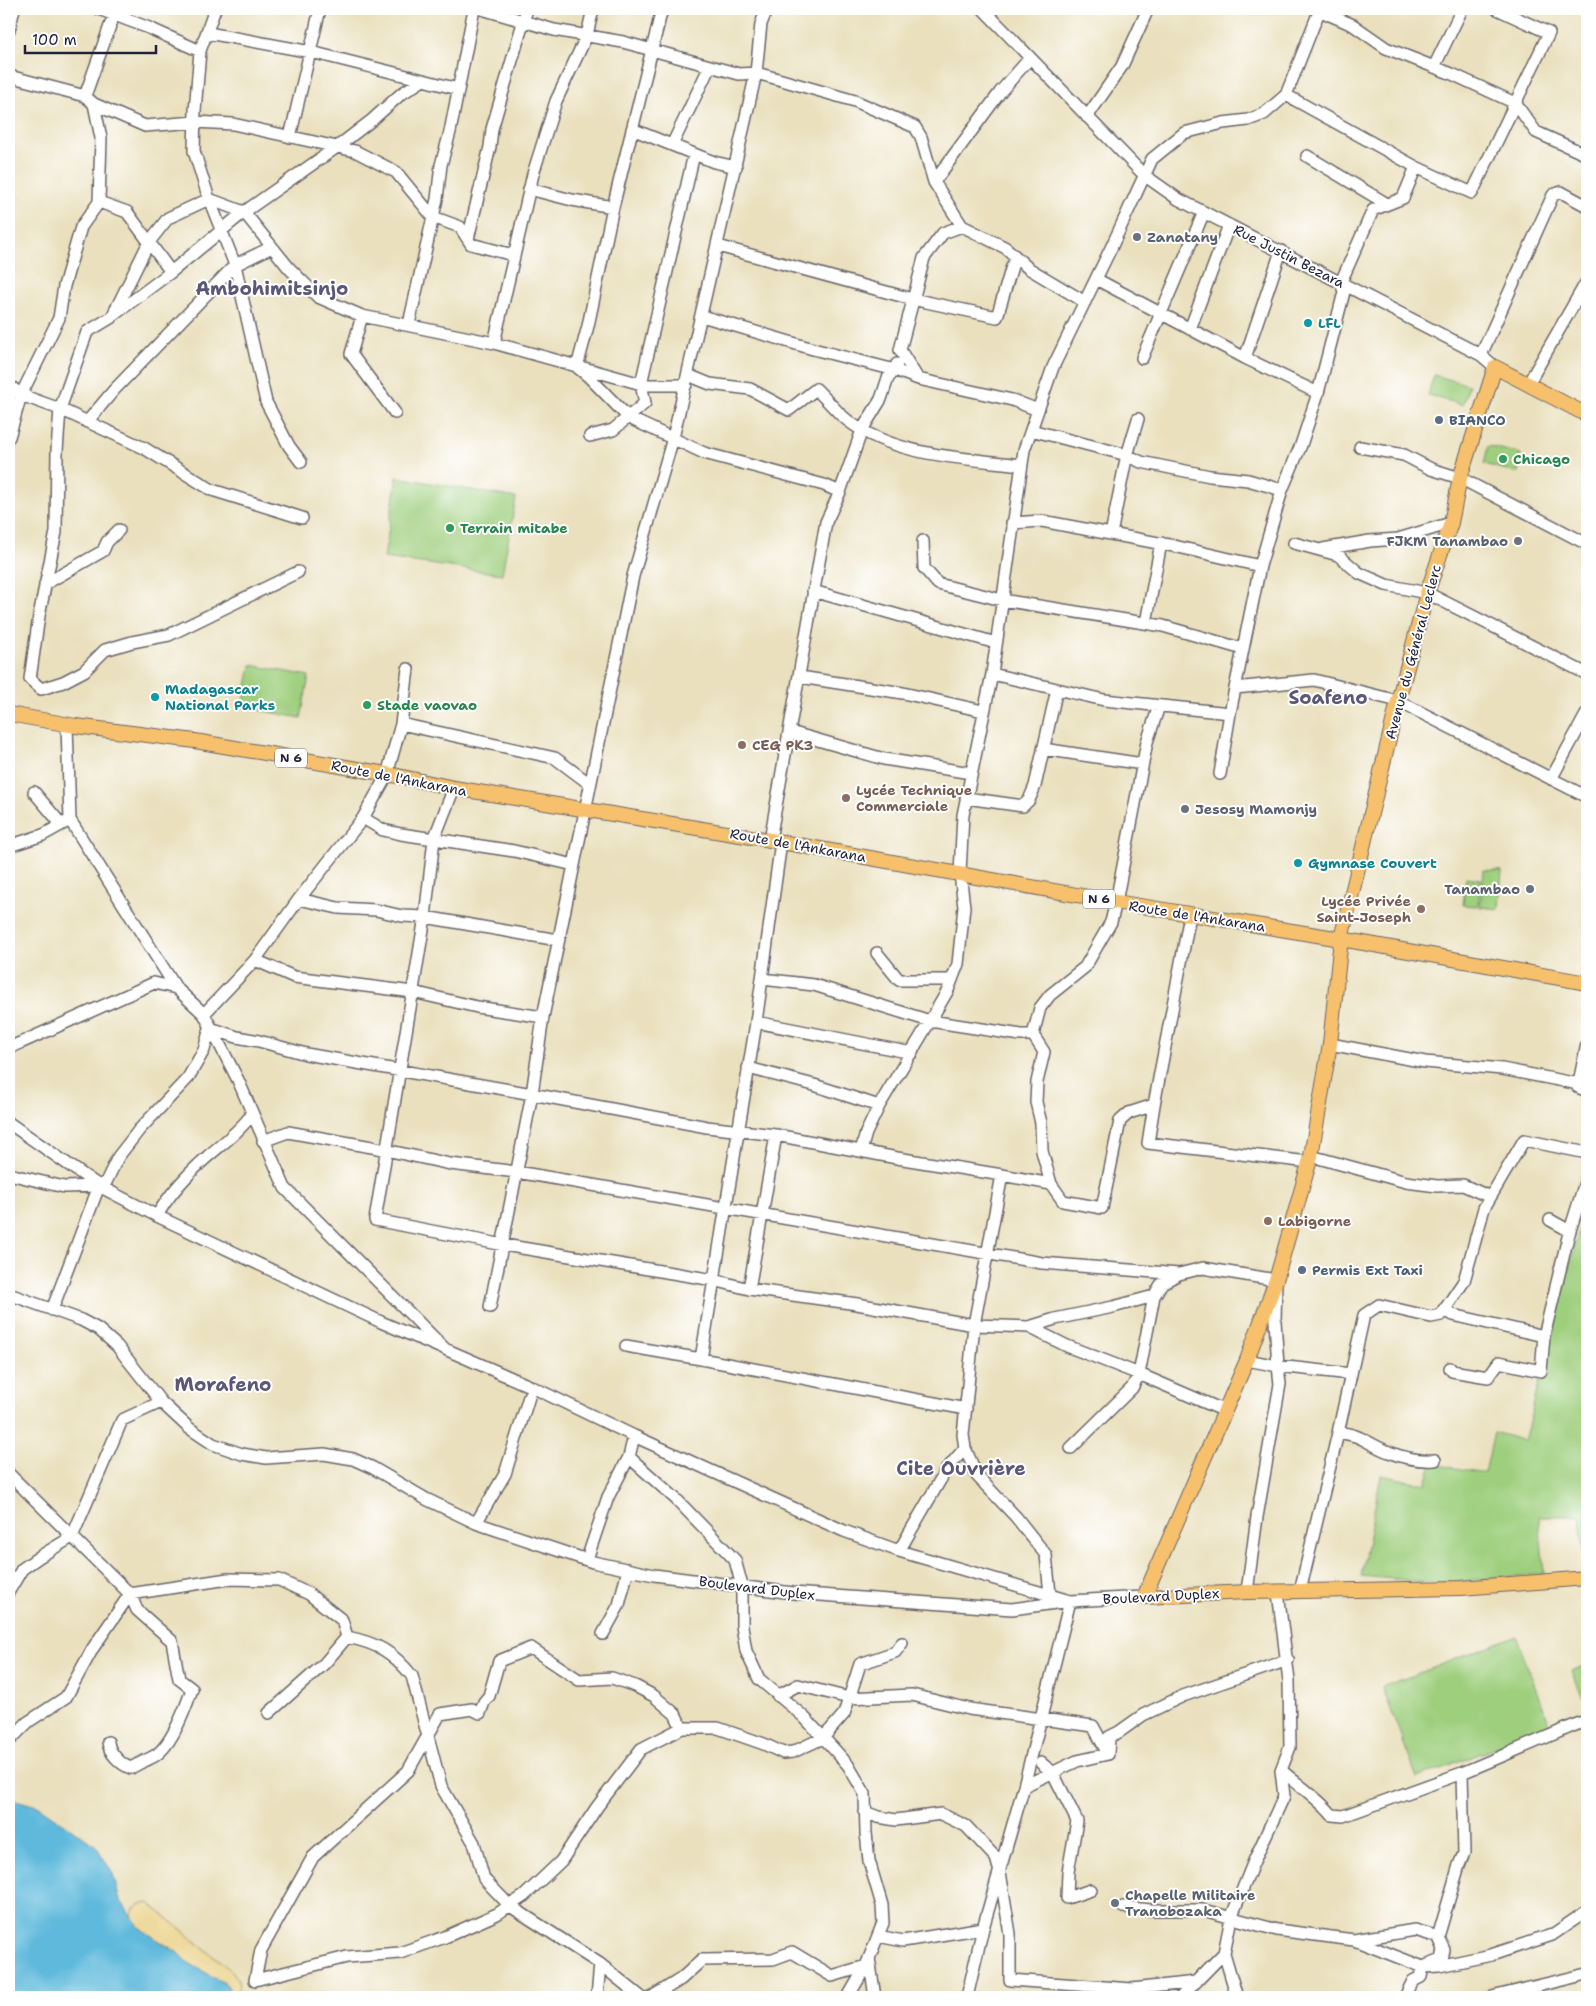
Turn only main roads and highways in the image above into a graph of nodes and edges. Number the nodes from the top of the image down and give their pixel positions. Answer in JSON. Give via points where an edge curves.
{"nodes":[{"id":1,"x":1495,"y":367,"type":"joint"},
{"id":2,"x":1587,"y":415,"type":"edge"},
{"id":3,"x":9,"y":714,"type":"edge"},
{"id":4,"x":1341,"y":939,"type":"junction"},
{"id":5,"x":1587,"y":983,"type":"edge"},
{"id":6,"x":1587,"y":1578,"type":"edge"},
{"id":7,"x":1144,"y":1597,"type":"joint"}],
"edges":[{"from":1,"to":2,"type":"main road","name":"Rue Justin Bezara"},
{"from":1,"to":4,"type":"main road","name":"Avenue du Général Leclerc","via":[[1460,478],[1451,523],[1427,593]]},
{"from":3,"to":4,"type":"main road","name":"Route de l'Ankarana","number":"N 6","via":[[67,725],[195,741]]},
{"from":4,"to":5,"type":"main road","name":"Route de l'Ankarana","number":"N 6"},
{"from":4,"to":7,"type":"main road","name":"Avenue du Général Leclerc","via":[[1330,1044],[1310,1159],[1276,1280],[1247,1360]]},
{"from":6,"to":7,"type":"main road","name":"Boulevard Duplex","via":[[1461,1588]]}]}
